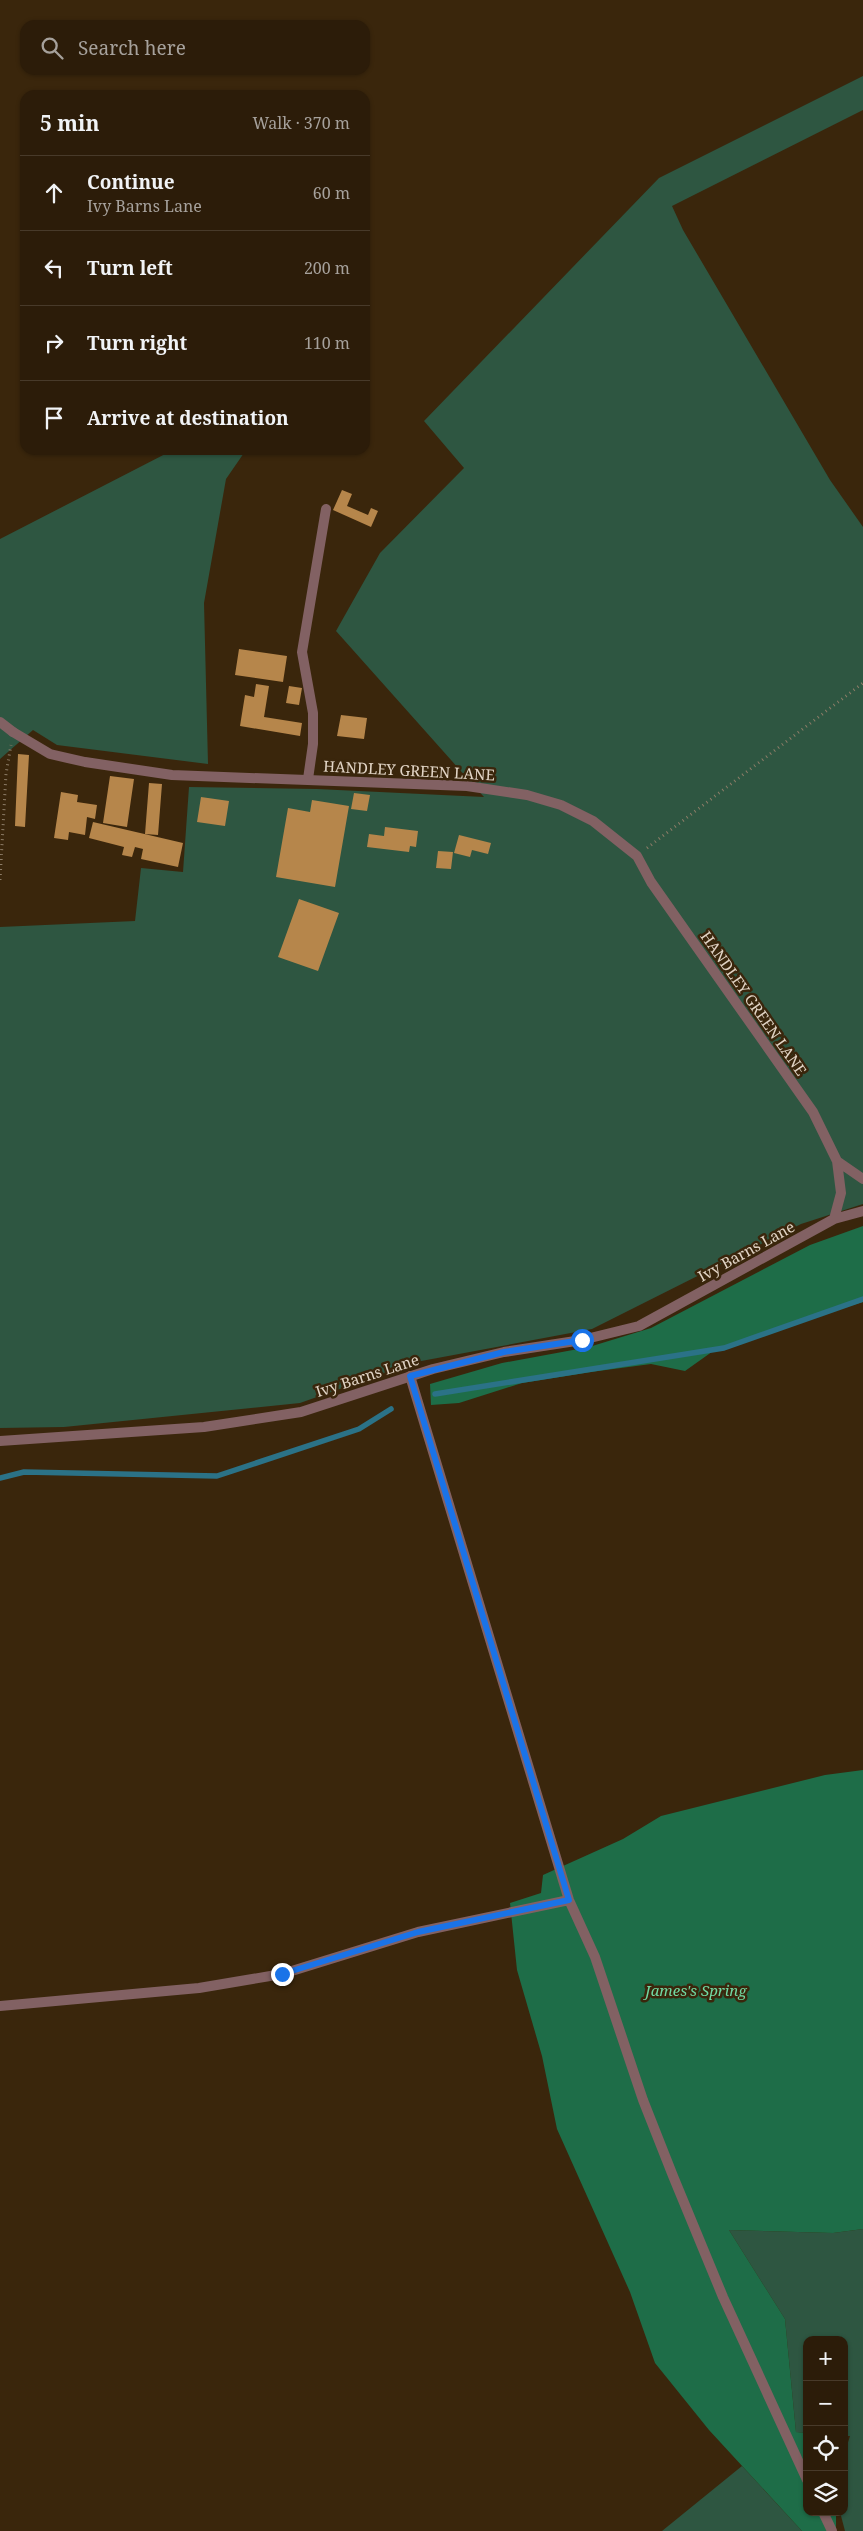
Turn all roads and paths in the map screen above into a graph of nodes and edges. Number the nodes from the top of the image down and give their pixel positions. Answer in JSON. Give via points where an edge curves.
{"nodes":[{"id":1,"x":326,"y":509,"type":"dead end"},
{"id":2,"x":863,"y":683,"type":"edge"},
{"id":3,"x":0,"y":722,"type":"edge"},
{"id":4,"x":13,"y":732,"type":"junction"},
{"id":5,"x":308,"y":779,"type":"junction"},
{"id":6,"x":637,"y":856,"type":"junction"},
{"id":7,"x":0,"y":880,"type":"edge"},
{"id":8,"x":836,"y":1161,"type":"junction"},
{"id":9,"x":863,"y":1178,"type":"edge"},
{"id":10,"x":863,"y":1211,"type":"edge"},
{"id":11,"x":834,"y":1219,"type":"junction"},
{"id":12,"x":410,"y":1376,"type":"junction"},
{"id":13,"x":0,"y":1441,"type":"edge"},
{"id":14,"x":569,"y":1900,"type":"junction"},
{"id":15,"x":0,"y":2006,"type":"edge"},
{"id":16,"x":803,"y":2471,"type":"edge"},
{"id":17,"x":825,"y":2516,"type":"edge"},
{"id":18,"x":832,"y":2531,"type":"edge"}],
"edges":[{"from":1,"to":5,"type":"street","via":[[302,652],[313,713]]},
{"from":2,"to":6,"type":"path"},
{"from":3,"to":4,"type":"street","name":"HANDLEY GREEN LANE"},
{"from":4,"to":5,"type":"street","name":"HANDLEY GREEN LANE","via":[[50,754],[85,762],[172,775]]},
{"from":4,"to":7,"type":"path","via":[[6,774]]},
{"from":5,"to":6,"type":"street","name":"HANDLEY GREEN LANE","via":[[467,786],[527,795],[562,805],[593,821]]},
{"from":6,"to":8,"type":"street","name":"HANDLEY GREEN LANE","via":[[651,882],[813,1112]]},
{"from":8,"to":9,"type":"street"},
{"from":8,"to":11,"type":"street","name":"HANDLEY GREEN LANE","via":[[841,1193]]},
{"from":10,"to":11,"type":"street","name":"Ivy Barns Lane"},
{"from":11,"to":12,"type":"street","name":"Ivy Barns Lane","via":[[639,1326],[582,1340],[504,1352]]},
{"from":12,"to":13,"type":"street","name":"Ivy Barns Lane","via":[[302,1412],[204,1427]]},
{"from":12,"to":14,"type":"street"},
{"from":14,"to":15,"type":"street","via":[[418,1932],[282,1974],[199,1988]]},
{"from":14,"to":16,"type":"street","via":[[594,1957],[672,2176]]},
{"from":17,"to":18,"type":"street"}]}
